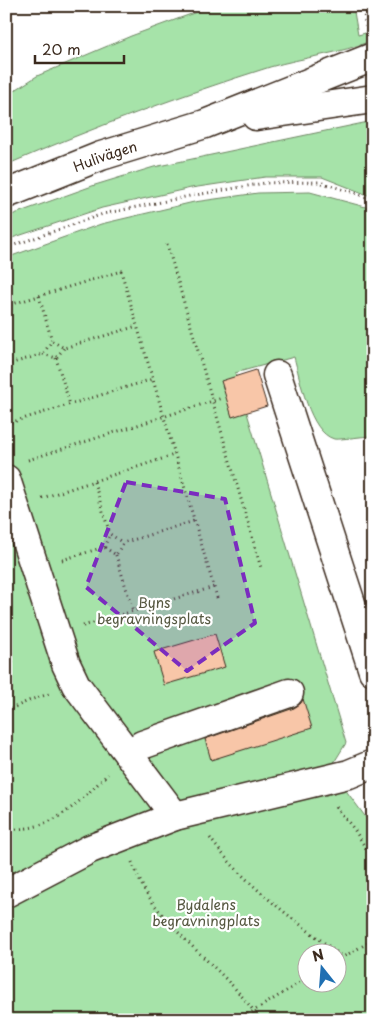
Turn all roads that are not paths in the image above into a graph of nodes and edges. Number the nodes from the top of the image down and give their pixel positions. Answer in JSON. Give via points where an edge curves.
{"nodes":[{"id":1,"x":370,"y":45,"type":"edge"},
{"id":2,"x":373,"y":99,"type":"edge"},
{"id":3,"x":206,"y":124,"type":"junction"},
{"id":4,"x":6,"y":194,"type":"edge"},
{"id":5,"x":278,"y":375,"type":"dead end"},
{"id":6,"x":16,"y":470,"type":"edge"},
{"id":7,"x":373,"y":671,"type":"edge"},
{"id":8,"x":289,"y":693,"type":"dead end"},
{"id":9,"x":128,"y":754,"type":"junction"},
{"id":10,"x":373,"y":764,"type":"edge"},
{"id":11,"x":183,"y":814,"type":"junction"},
{"id":12,"x":6,"y":893,"type":"edge"}],
"edges":[{"from":1,"to":3,"type":"main road","name":"Hulivägen"},
{"from":2,"to":3,"type":"main road","name":"Hulivägen"},
{"from":3,"to":4,"type":"main road","name":"Hulivägen","via":[[101,156]]},
{"from":5,"to":7,"type":"main road"},
{"from":6,"to":9,"type":"main road","via":[[16,507],[66,664],[76,685]]},
{"from":8,"to":9,"type":"main road","via":[[142,744]]},
{"from":9,"to":11,"type":"main road"},
{"from":10,"to":11,"type":"main road","via":[[349,774]]},
{"from":11,"to":12,"type":"main road","via":[[90,850]]}]}
